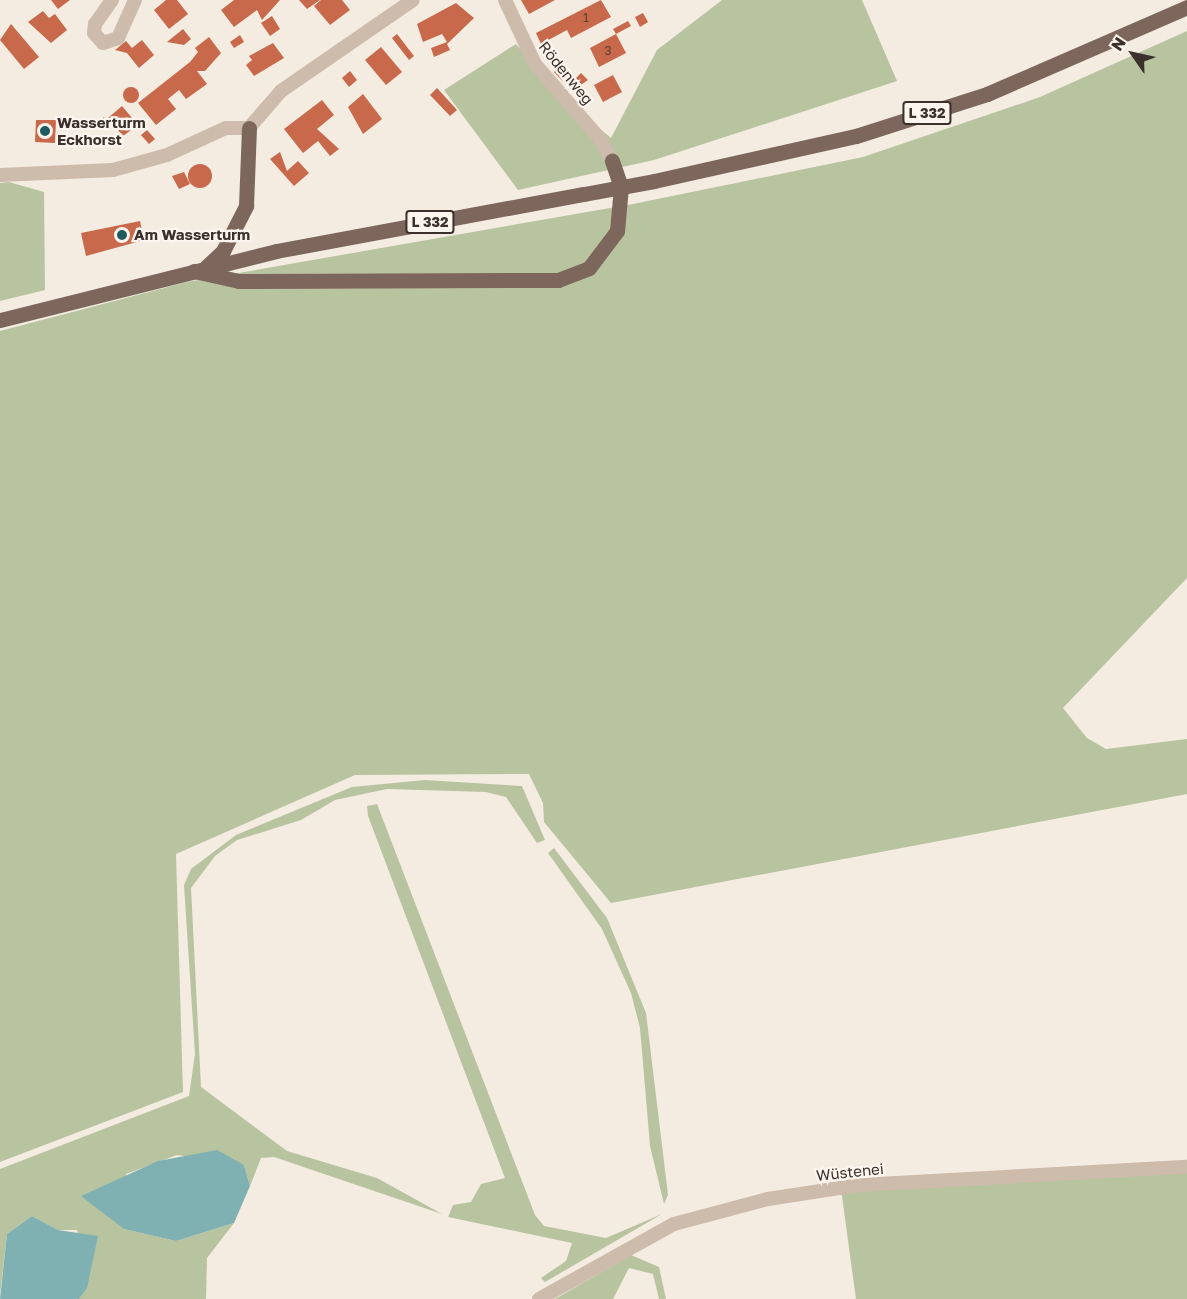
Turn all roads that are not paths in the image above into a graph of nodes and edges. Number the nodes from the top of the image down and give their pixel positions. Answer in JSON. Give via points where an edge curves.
{"nodes":[{"id":1,"x":112,"y":0,"type":"edge"},
{"id":2,"x":135,"y":0,"type":"edge"},
{"id":3,"x":413,"y":0,"type":"edge"},
{"id":4,"x":505,"y":0,"type":"edge"},
{"id":5,"x":1187,"y":7,"type":"edge"},
{"id":6,"x":249,"y":128,"type":"junction"},
{"id":7,"x":612,"y":161,"type":"joint"},
{"id":8,"x":0,"y":175,"type":"edge"},
{"id":9,"x":199,"y":268,"type":"junction"},
{"id":10,"x":0,"y":320,"type":"edge"},
{"id":11,"x":1187,"y":1167,"type":"edge"},
{"id":12,"x":539,"y":1299,"type":"edge"}],
"edges":[{"from":1,"to":2,"type":"street","via":[[95,24],[94,33],[103,43],[118,38]]},
{"from":3,"to":6,"type":"street","via":[[281,91]]},
{"from":4,"to":7,"type":"street","name":"Rödenweg","via":[[535,64],[600,139]]},
{"from":5,"to":9,"type":"main road","number":"L 332","bridge":true,"via":[[976,97],[856,136],[654,181]]},
{"from":6,"to":8,"type":"street","via":[[226,129],[167,155],[113,170]]},
{"from":6,"to":9,"type":"main road","via":[[246,206],[223,251]]},
{"from":7,"to":9,"type":"main road","via":[[621,186],[617,231],[589,267],[558,280],[239,281]]},
{"from":9,"to":10,"type":"main road","number":"L 332"},
{"from":11,"to":12,"type":"street","name":"Wüstenei","via":[[860,1185],[768,1199],[674,1224]]}]}
